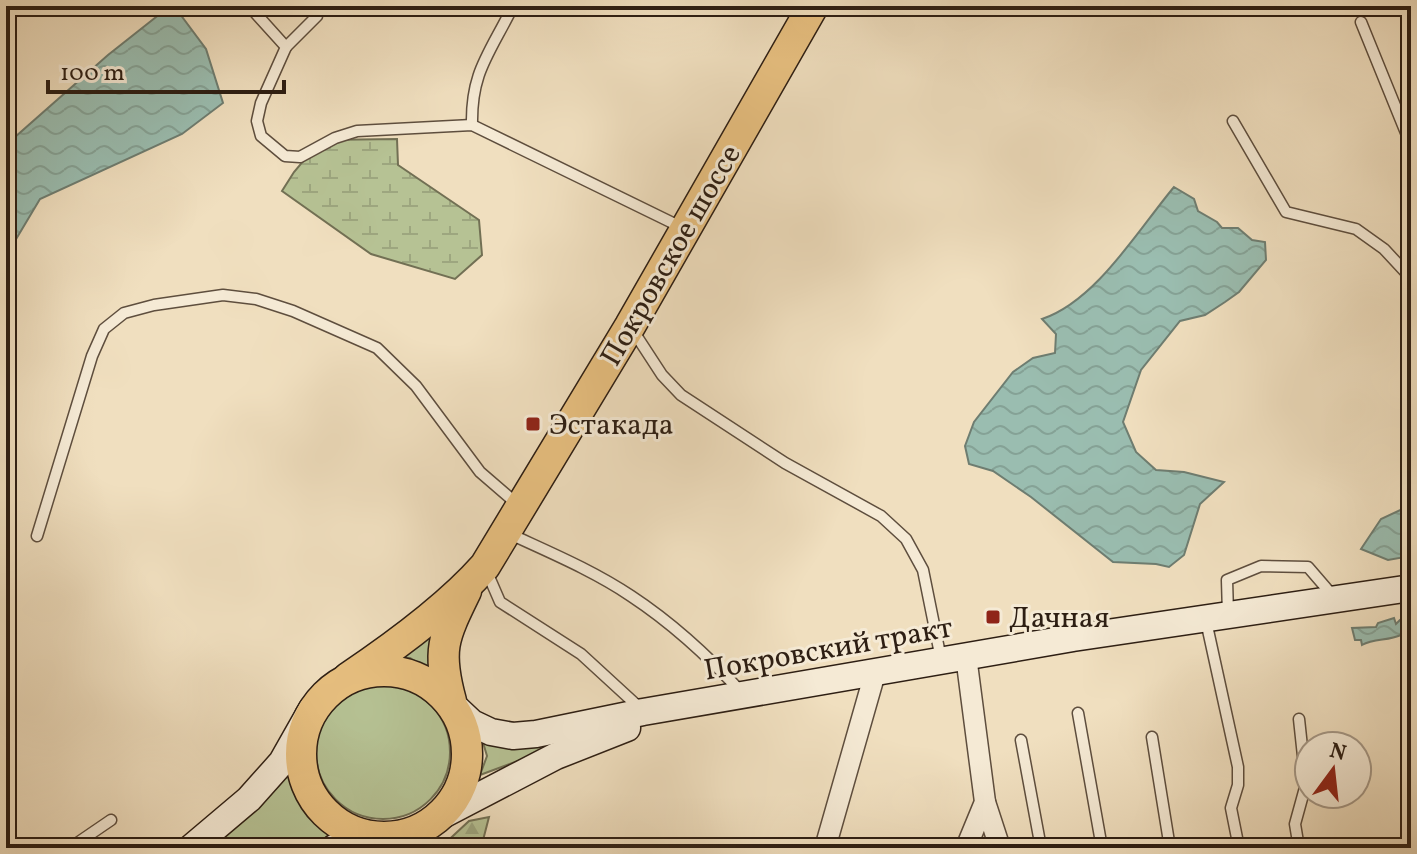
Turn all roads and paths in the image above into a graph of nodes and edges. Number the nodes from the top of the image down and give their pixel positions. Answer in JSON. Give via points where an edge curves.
{"nodes":[{"id":1,"x":249,"y":6,"type":"edge"},
{"id":2,"x":318,"y":6,"type":"edge"},
{"id":3,"x":509,"y":6,"type":"edge"},
{"id":4,"x":813,"y":6,"type":"edge"},
{"id":5,"x":1361,"y":22,"type":"dead end"},
{"id":6,"x":286,"y":47,"type":"junction"},
{"id":7,"x":1233,"y":121,"type":"dead end"},
{"id":8,"x":472,"y":125,"type":"junction"},
{"id":9,"x":1411,"y":145,"type":"edge"},
{"id":10,"x":686,"y":230,"type":"junction"},
{"id":11,"x":1411,"y":278,"type":"edge"},
{"id":12,"x":630,"y":326,"type":"junction"},
{"id":13,"x":514,"y":520,"type":"junction"},
{"id":14,"x":37,"y":536,"type":"dead end"},
{"id":15,"x":478,"y":574,"type":"junction"},
{"id":16,"x":1411,"y":588,"type":"edge"},
{"id":17,"x":1337,"y":601,"type":"junction"},
{"id":18,"x":1217,"y":617,"type":"junction"},
{"id":19,"x":954,"y":658,"type":"junction"},
{"id":20,"x":875,"y":673,"type":"junction"},
{"id":21,"x":348,"y":678,"type":"junction"},
{"id":22,"x":744,"y":694,"type":"junction"},
{"id":23,"x":454,"y":705,"type":"junction"},
{"id":24,"x":682,"y":706,"type":"junction"},
{"id":25,"x":312,"y":709,"type":"junction"},
{"id":26,"x":643,"y":712,"type":"junction"},
{"id":27,"x":1078,"y":713,"type":"dead end"},
{"id":28,"x":1299,"y":719,"type":"dead end"},
{"id":29,"x":1152,"y":737,"type":"dead end"},
{"id":30,"x":1021,"y":740,"type":"dead end"},
{"id":31,"x":985,"y":802,"type":"junction"},
{"id":32,"x":437,"y":818,"type":"junction"},
{"id":33,"x":111,"y":820,"type":"dead end"},
{"id":34,"x":399,"y":840,"type":"edge"},
{"id":35,"x":70,"y":848,"type":"edge"},
{"id":36,"x":191,"y":848,"type":"edge"},
{"id":37,"x":334,"y":848,"type":"edge"},
{"id":38,"x":825,"y":848,"type":"edge"},
{"id":39,"x":966,"y":848,"type":"edge"},
{"id":40,"x":1000,"y":848,"type":"edge"},
{"id":41,"x":1041,"y":848,"type":"edge"},
{"id":42,"x":1102,"y":848,"type":"edge"},
{"id":43,"x":1170,"y":848,"type":"edge"},
{"id":44,"x":1239,"y":848,"type":"edge"},
{"id":45,"x":1299,"y":848,"type":"edge"}],
"edges":[{"from":1,"to":6,"type":"lane"},
{"from":2,"to":6,"type":"lane","via":[[317,16]]},
{"from":3,"to":8,"type":"lane","via":[[477,75]]},
{"from":4,"to":10,"type":"main road","name":"Покровское шоссе"},
{"from":5,"to":9,"type":"lane"},
{"from":6,"to":8,"type":"lane","via":[[257,121],[261,136],[285,156],[300,157],[357,131]]},
{"from":7,"to":11,"type":"lane","via":[[1286,212],[1356,229]]},
{"from":8,"to":10,"type":"lane"},
{"from":10,"to":12,"type":"main road","name":"Покровское шоссе"},
{"from":12,"to":13,"type":"main road","name":"Покровское шоссе"},
{"from":12,"to":19,"type":"lane","via":[[681,395],[785,463],[881,516],[906,539],[923,570]]},
{"from":13,"to":14,"type":"lane","via":[[416,386],[377,348],[293,311],[223,295],[124,313],[104,329]]},
{"from":13,"to":15,"type":"main road","name":"Покровское шоссе"},
{"from":13,"to":22,"type":"lane","via":[[631,595]]},
{"from":15,"to":21,"type":"main road","name":"Покровское шоссе"},
{"from":15,"to":23,"type":"main road","name":"Покровское шоссе","via":[[452,620],[443,649],[442,668]]},
{"from":15,"to":26,"type":"lane","via":[[500,602],[581,654]]},
{"from":16,"to":17,"type":"main road","name":"Покровский тракт"},
{"from":17,"to":18,"type":"main road","name":"Покровский тракт"},
{"from":17,"to":18,"type":"lane","via":[[1308,567],[1261,566],[1227,580]]},
{"from":18,"to":19,"type":"main road","name":"Покровский тракт"},
{"from":18,"to":44,"type":"lane","via":[[1238,767],[1231,808]]},
{"from":19,"to":20,"type":"main road","name":"Покровский тракт"},
{"from":19,"to":31,"type":"street"},
{"from":20,"to":22,"type":"main road","name":"Покровский тракт"},
{"from":20,"to":38,"type":"street"},
{"from":21,"to":23,"type":"main road","via":[[375,671],[404,673],[427,681]]},
{"from":21,"to":25,"type":"main road"},
{"from":22,"to":24,"type":"main road","name":"Покровский тракт"},
{"from":23,"to":26,"type":"main road","via":[[472,723],[513,736]]},
{"from":23,"to":32,"type":"main road","via":[[468,753],[454,799]]},
{"from":24,"to":26,"type":"main road"},
{"from":24,"to":32,"type":"main road","via":[[556,756]]},
{"from":25,"to":34,"type":"main road","via":[[299,752],[311,796],[343,828]]},
{"from":25,"to":36,"type":"main road","via":[[282,762],[249,799]]},
{"from":27,"to":42,"type":"lane"},
{"from":28,"to":45,"type":"lane","via":[[1306,784],[1295,824]]},
{"from":29,"to":43,"type":"lane"},
{"from":30,"to":41,"type":"lane"},
{"from":31,"to":39,"type":"street"},
{"from":31,"to":40,"type":"street"},
{"from":32,"to":34,"type":"main road"},
{"from":33,"to":35,"type":"lane"},
{"from":34,"to":37,"type":"main road"}]}
